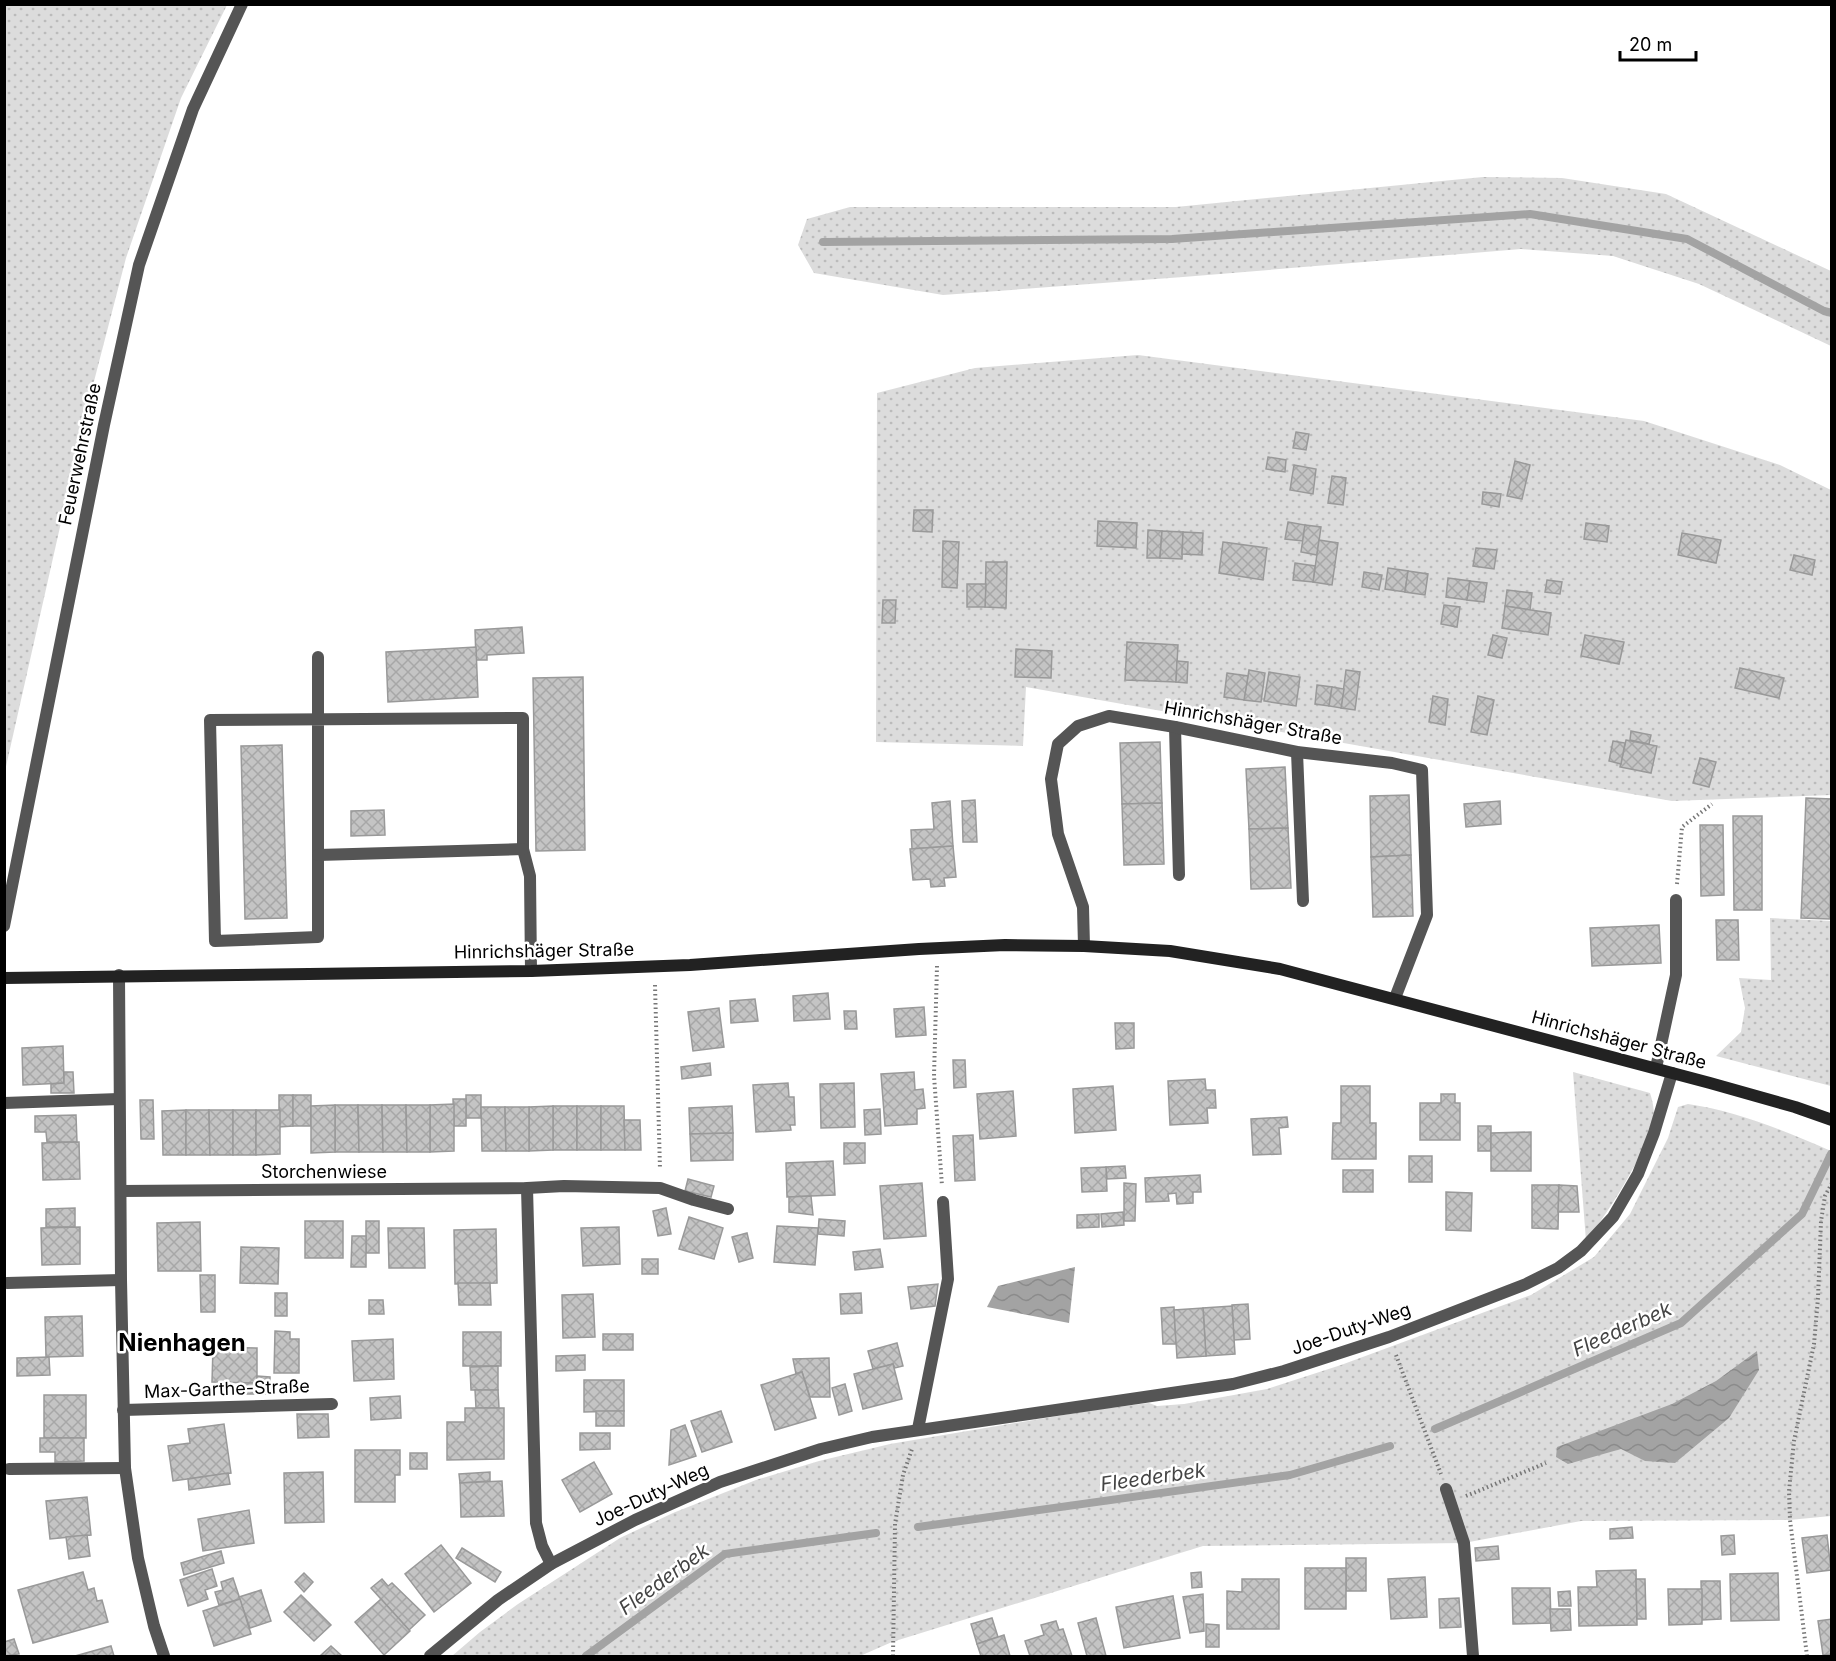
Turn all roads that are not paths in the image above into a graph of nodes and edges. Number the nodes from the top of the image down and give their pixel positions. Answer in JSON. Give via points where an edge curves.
{"nodes":[{"id":1,"x":242,"y":4,"type":"edge"},
{"id":2,"x":318,"y":657,"type":"dead end"},
{"id":3,"x":316,"y":719,"type":"junction"},
{"id":4,"x":1175,"y":727,"type":"junction"},
{"id":5,"x":1297,"y":752,"type":"junction"},
{"id":6,"x":523,"y":849,"type":"junction"},
{"id":7,"x":318,"y":855,"type":"junction"},
{"id":8,"x":1179,"y":875,"type":"dead end"},
{"id":9,"x":1676,"y":900,"type":"road end"},
{"id":10,"x":1303,"y":901,"type":"dead end"},
{"id":11,"x":4,"y":926,"type":"edge"},
{"id":12,"x":1084,"y":946,"type":"junction"},
{"id":13,"x":531,"y":971,"type":"junction"},
{"id":14,"x":119,"y":975,"type":"junction"},
{"id":15,"x":4,"y":978,"type":"edge"},
{"id":16,"x":1395,"y":998,"type":"junction"},
{"id":17,"x":1656,"y":1068,"type":"junction"},
{"id":18,"x":1672,"y":1073,"type":"junction"},
{"id":19,"x":119,"y":1099,"type":"junction"},
{"id":20,"x":4,"y":1103,"type":"edge"},
{"id":21,"x":1832,"y":1120,"type":"edge"},
{"id":22,"x":527,"y":1188,"type":"junction"},
{"id":23,"x":121,"y":1191,"type":"junction"},
{"id":24,"x":943,"y":1202,"type":"road end"},
{"id":25,"x":728,"y":1209,"type":"dead end"},
{"id":26,"x":121,"y":1280,"type":"junction"},
{"id":27,"x":7,"y":1283,"type":"dead end"},
{"id":28,"x":332,"y":1404,"type":"dead end"},
{"id":29,"x":123,"y":1410,"type":"junction"},
{"id":30,"x":918,"y":1429,"type":"junction"},
{"id":31,"x":125,"y":1468,"type":"junction"},
{"id":32,"x":9,"y":1469,"type":"dead end"},
{"id":33,"x":1446,"y":1489,"type":"road end"},
{"id":34,"x":551,"y":1563,"type":"junction"},
{"id":35,"x":164,"y":1656,"type":"edge"},
{"id":36,"x":430,"y":1656,"type":"edge"},
{"id":37,"x":1473,"y":1656,"type":"edge"}],
"edges":[{"from":1,"to":11,"type":"street","name":"Feuerwehrstraße","via":[[193,109],[139,265],[101,436]]},
{"from":2,"to":3,"type":"street"},
{"from":3,"to":6,"type":"street","via":[[523,718]]},
{"from":3,"to":7,"type":"street"},
{"from":3,"to":7,"type":"street","via":[[210,720],[215,941],[318,937]]},
{"from":4,"to":5,"type":"street","name":"Hinrichshäger Straße"},
{"from":4,"to":8,"type":"street"},
{"from":4,"to":12,"type":"street","name":"Hinrichshäger Straße","via":[[1109,716],[1078,726],[1058,744],[1051,779],[1058,834],[1083,907]]},
{"from":5,"to":10,"type":"street"},
{"from":5,"to":16,"type":"street","name":"Hinrichshäger Straße","via":[[1422,770],[1427,915]]},
{"from":6,"to":7,"type":"street"},
{"from":6,"to":13,"type":"street","via":[[530,876]]},
{"from":9,"to":17,"type":"street","via":[[1677,975]]},
{"from":12,"to":13,"type":"main road","name":"Hinrichshäger Straße","via":[[936,948]]},
{"from":12,"to":16,"type":"main road","name":"Hinrichshäger Straße","via":[[1215,957]]},
{"from":13,"to":14,"type":"main road","name":"Hinrichshäger Straße"},
{"from":14,"to":15,"type":"main road","name":"Hinrichshäger Straße"},
{"from":14,"to":19,"type":"street","name":"Max-Garthe-Straße"},
{"from":16,"to":17,"type":"main road","name":"Hinrichshäger Straße"},
{"from":17,"to":18,"type":"main road","name":"Hinrichshäger Straße"},
{"from":18,"to":21,"type":"main road","name":"Hinrichshäger Straße"},
{"from":18,"to":30,"type":"street","name":"Joe-Duty-Weg","via":[[1638,1174],[1613,1217],[1581,1251],[1526,1284],[1389,1337],[1233,1384]]},
{"from":19,"to":20,"type":"street"},
{"from":19,"to":23,"type":"street","name":"Max-Garthe-Straße"},
{"from":22,"to":23,"type":"street","name":"Storchenwiese"},
{"from":22,"to":25,"type":"street","name":"Storchenwiese","via":[[660,1188]]},
{"from":22,"to":34,"type":"street","via":[[536,1523]]},
{"from":23,"to":26,"type":"street","name":"Max-Garthe-Straße"},
{"from":24,"to":30,"type":"street","via":[[948,1280]]},
{"from":26,"to":27,"type":"street"},
{"from":26,"to":29,"type":"street","name":"Max-Garthe-Straße"},
{"from":28,"to":29,"type":"street","name":"Max-Garthe-Straße"},
{"from":29,"to":31,"type":"street","name":"Max-Garthe-Straße"},
{"from":30,"to":34,"type":"street","name":"Joe-Duty-Weg","via":[[821,1449],[720,1482]]},
{"from":31,"to":32,"type":"street"},
{"from":31,"to":35,"type":"street","name":"Max-Garthe-Straße","via":[[138,1558]]},
{"from":33,"to":37,"type":"street","via":[[1464,1543]]},
{"from":34,"to":36,"type":"street","name":"Joe-Duty-Weg"}]}
